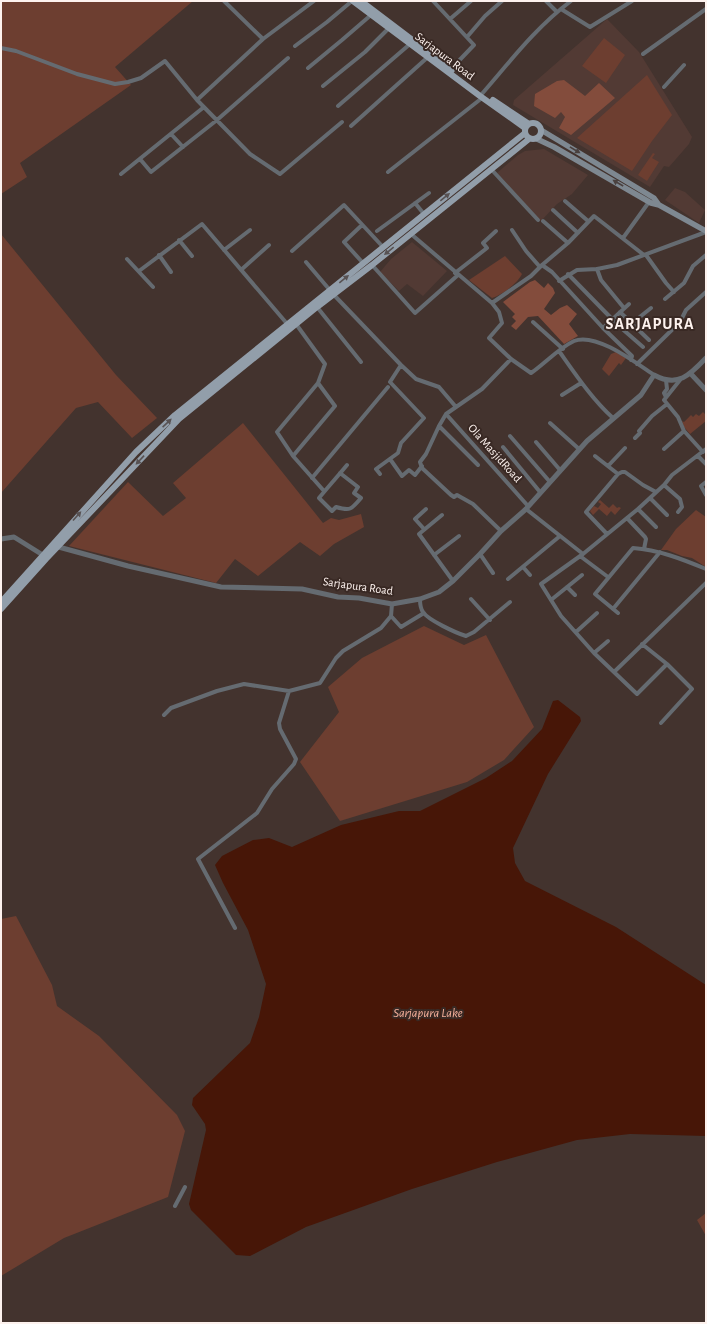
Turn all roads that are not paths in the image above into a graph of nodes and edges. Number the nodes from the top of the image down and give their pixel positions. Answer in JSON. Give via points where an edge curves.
{"nodes":[{"id":1,"x":224,"y":1,"type":"edge"},
{"id":2,"x":314,"y":1,"type":"edge"},
{"id":3,"x":352,"y":1,"type":"edge"},
{"id":4,"x":362,"y":1,"type":"edge"},
{"id":5,"x":434,"y":1,"type":"edge"},
{"id":6,"x":471,"y":1,"type":"edge"},
{"id":7,"x":502,"y":1,"type":"edge"},
{"id":8,"x":546,"y":1,"type":"edge"},
{"id":9,"x":571,"y":1,"type":"edge"},
{"id":10,"x":632,"y":1,"type":"edge"},
{"id":11,"x":561,"y":9,"type":"junction"},
{"id":12,"x":706,"y":9,"type":"edge"},
{"id":13,"x":557,"y":12,"type":"junction"},
{"id":14,"x":371,"y":15,"type":"junction"},
{"id":15,"x":450,"y":19,"type":"junction"},
{"id":16,"x":389,"y":28,"type":"junction"},
{"id":17,"x":405,"y":37,"type":"junction"},
{"id":18,"x":466,"y":37,"type":"junction"},
{"id":19,"x":263,"y":40,"type":"junction"},
{"id":20,"x":410,"y":44,"type":"junction"},
{"id":21,"x":295,"y":46,"type":"dead end"},
{"id":22,"x":1,"y":48,"type":"edge"},
{"id":23,"x":643,"y":54,"type":"dead end"},
{"id":24,"x":428,"y":57,"type":"junction"},
{"id":25,"x":288,"y":58,"type":"dead end"},
{"id":26,"x":441,"y":64,"type":"junction"},
{"id":27,"x":684,"y":65,"type":"dead end"},
{"id":28,"x":308,"y":68,"type":"dead end"},
{"id":29,"x":450,"y":69,"type":"junction"},
{"id":30,"x":323,"y":86,"type":"dead end"},
{"id":31,"x":664,"y":86,"type":"dead end"},
{"id":32,"x":481,"y":96,"type":"junction"},
{"id":33,"x":197,"y":100,"type":"junction"},
{"id":34,"x":338,"y":106,"type":"dead end"},
{"id":35,"x":204,"y":107,"type":"junction"},
{"id":36,"x":217,"y":120,"type":"junction"},
{"id":37,"x":342,"y":122,"type":"dead end"},
{"id":38,"x":351,"y":126,"type":"dead end"},
{"id":39,"x":526,"y":128,"type":"junction"},
{"id":40,"x":541,"y":130,"type":"junction"},
{"id":41,"x":171,"y":134,"type":"junction"},
{"id":42,"x":529,"y":139,"type":"junction"},
{"id":43,"x":537,"y":139,"type":"junction"},
{"id":44,"x":183,"y":147,"type":"junction"},
{"id":45,"x":140,"y":159,"type":"junction"},
{"id":46,"x":592,"y":161,"type":"junction"},
{"id":47,"x":589,"y":167,"type":"junction"},
{"id":48,"x":492,"y":169,"type":"junction"},
{"id":49,"x":388,"y":172,"type":"dead end"},
{"id":50,"x":121,"y":174,"type":"dead end"},
{"id":51,"x":429,"y":193,"type":"dead end"},
{"id":52,"x":565,"y":201,"type":"dead end"},
{"id":53,"x":649,"y":202,"type":"junction"},
{"id":54,"x":415,"y":203,"type":"junction"},
{"id":55,"x":659,"y":205,"type":"junction"},
{"id":56,"x":553,"y":210,"type":"dead end"},
{"id":57,"x":424,"y":214,"type":"junction"},
{"id":58,"x":588,"y":221,"type":"junction"},
{"id":59,"x":362,"y":225,"type":"junction"},
{"id":60,"x":250,"y":230,"type":"dead end"},
{"id":61,"x":512,"y":230,"type":"dead end"},
{"id":62,"x":377,"y":231,"type":"dead end"},
{"id":63,"x":496,"y":231,"type":"dead end"},
{"id":64,"x":706,"y":232,"type":"edge"},
{"id":65,"x":578,"y":233,"type":"junction"},
{"id":66,"x":411,"y":234,"type":"junction"},
{"id":67,"x":396,"y":236,"type":"junction"},
{"id":68,"x":623,"y":238,"type":"junction"},
{"id":69,"x":179,"y":240,"type":"junction"},
{"id":70,"x":400,"y":242,"type":"junction"},
{"id":71,"x":568,"y":244,"type":"junction"},
{"id":72,"x":269,"y":245,"type":"dead end"},
{"id":73,"x":383,"y":247,"type":"junction"},
{"id":74,"x":224,"y":250,"type":"junction"},
{"id":75,"x":292,"y":251,"type":"dead end"},
{"id":76,"x":706,"y":254,"type":"edge"},
{"id":77,"x":645,"y":255,"type":"junction"},
{"id":78,"x":159,"y":256,"type":"junction"},
{"id":79,"x":192,"y":256,"type":"dead end"},
{"id":80,"x":127,"y":259,"type":"dead end"},
{"id":81,"x":306,"y":262,"type":"dead end"},
{"id":82,"x":363,"y":263,"type":"junction"},
{"id":83,"x":372,"y":265,"type":"junction"},
{"id":84,"x":541,"y":266,"type":"junction"},
{"id":85,"x":597,"y":268,"type":"junction"},
{"id":86,"x":241,"y":270,"type":"junction"},
{"id":87,"x":139,"y":271,"type":"junction"},
{"id":88,"x":172,"y":272,"type":"dead end"},
{"id":89,"x":457,"y":274,"type":"junction"},
{"id":90,"x":568,"y":274,"type":"junction"},
{"id":91,"x":559,"y":281,"type":"junction"},
{"id":92,"x":153,"y":287,"type":"dead end"},
{"id":93,"x":332,"y":292,"type":"junction"},
{"id":94,"x":674,"y":292,"type":"junction"},
{"id":95,"x":706,"y":292,"type":"edge"},
{"id":96,"x":665,"y":299,"type":"dead end"},
{"id":97,"x":492,"y":303,"type":"junction"},
{"id":98,"x":629,"y":304,"type":"dead end"},
{"id":99,"x":317,"y":307,"type":"junction"},
{"id":100,"x":624,"y":308,"type":"junction"},
{"id":101,"x":651,"y":308,"type":"dead end"},
{"id":102,"x":620,"y":312,"type":"junction"},
{"id":103,"x":612,"y":319,"type":"junction"},
{"id":104,"x":533,"y":322,"type":"dead end"},
{"id":105,"x":631,"y":324,"type":"junction"},
{"id":106,"x":292,"y":326,"type":"junction"},
{"id":107,"x":603,"y":328,"type":"junction"},
{"id":108,"x":649,"y":340,"type":"dead end"},
{"id":109,"x":642,"y":347,"type":"dead end"},
{"id":110,"x":561,"y":350,"type":"junction"},
{"id":111,"x":706,"y":358,"type":"edge"},
{"id":112,"x":511,"y":359,"type":"junction"},
{"id":113,"x":631,"y":360,"type":"junction"},
{"id":114,"x":361,"y":362,"type":"dead end"},
{"id":115,"x":637,"y":364,"type":"junction"},
{"id":116,"x":401,"y":365,"type":"junction"},
{"id":117,"x":691,"y":374,"type":"junction"},
{"id":118,"x":654,"y":375,"type":"junction"},
{"id":119,"x":666,"y":380,"type":"junction"},
{"id":120,"x":680,"y":380,"type":"junction"},
{"id":121,"x":318,"y":383,"type":"junction"},
{"id":122,"x":581,"y":383,"type":"junction"},
{"id":123,"x":388,"y":387,"type":"dead end"},
{"id":124,"x":706,"y":390,"type":"edge"},
{"id":125,"x":562,"y":395,"type":"dead end"},
{"id":126,"x":666,"y":397,"type":"junction"},
{"id":127,"x":667,"y":404,"type":"junction"},
{"id":128,"x":456,"y":406,"type":"junction"},
{"id":129,"x":446,"y":414,"type":"junction"},
{"id":130,"x":613,"y":418,"type":"junction"},
{"id":131,"x":550,"y":423,"type":"dead end"},
{"id":132,"x":439,"y":426,"type":"junction"},
{"id":133,"x":684,"y":431,"type":"junction"},
{"id":134,"x":510,"y":436,"type":"dead end"},
{"id":135,"x":635,"y":438,"type":"dead end"},
{"id":136,"x":536,"y":442,"type":"dead end"},
{"id":137,"x":503,"y":447,"type":"dead end"},
{"id":138,"x":625,"y":448,"type":"dead end"},
{"id":139,"x":579,"y":449,"type":"junction"},
{"id":140,"x":664,"y":450,"type":"dead end"},
{"id":141,"x":704,"y":451,"type":"edge"},
{"id":142,"x":293,"y":456,"type":"junction"},
{"id":143,"x":595,"y":456,"type":"dead end"},
{"id":144,"x":698,"y":456,"type":"junction"},
{"id":145,"x":390,"y":459,"type":"junction"},
{"id":146,"x":706,"y":464,"type":"edge"},
{"id":147,"x":347,"y":465,"type":"dead end"},
{"id":148,"x":478,"y":465,"type":"dead end"},
{"id":149,"x":422,"y":466,"type":"junction"},
{"id":150,"x":608,"y":466,"type":"junction"},
{"id":151,"x":560,"y":470,"type":"junction"},
{"id":152,"x":340,"y":473,"type":"junction"},
{"id":153,"x":380,"y":474,"type":"dead end"},
{"id":154,"x":618,"y":474,"type":"junction"},
{"id":155,"x":312,"y":478,"type":"junction"},
{"id":156,"x":550,"y":482,"type":"junction"},
{"id":157,"x":706,"y":482,"type":"edge"},
{"id":158,"x":664,"y":485,"type":"junction"},
{"id":159,"x":324,"y":491,"type":"junction"},
{"id":160,"x":540,"y":492,"type":"junction"},
{"id":161,"x":656,"y":492,"type":"junction"},
{"id":162,"x":706,"y":495,"type":"edge"},
{"id":163,"x":650,"y":498,"type":"junction"},
{"id":164,"x":527,"y":507,"type":"junction"},
{"id":165,"x":426,"y":509,"type":"dead end"},
{"id":166,"x":638,"y":509,"type":"junction"},
{"id":167,"x":678,"y":512,"type":"dead end"},
{"id":168,"x":442,"y":515,"type":"dead end"},
{"id":169,"x":667,"y":515,"type":"dead end"},
{"id":170,"x":627,"y":518,"type":"junction"},
{"id":171,"x":656,"y":528,"type":"dead end"},
{"id":172,"x":424,"y":529,"type":"junction"},
{"id":173,"x":501,"y":531,"type":"junction"},
{"id":174,"x":607,"y":534,"type":"junction"},
{"id":175,"x":458,"y":536,"type":"dead end"},
{"id":176,"x":560,"y":536,"type":"junction"},
{"id":177,"x":1,"y":539,"type":"edge"},
{"id":178,"x":55,"y":546,"type":"junction"},
{"id":179,"x":644,"y":548,"type":"junction"},
{"id":180,"x":660,"y":552,"type":"junction"},
{"id":181,"x":480,"y":554,"type":"junction"},
{"id":182,"x":434,"y":555,"type":"junction"},
{"id":183,"x":582,"y":555,"type":"junction"},
{"id":184,"x":45,"y":556,"type":"junction"},
{"id":185,"x":523,"y":567,"type":"junction"},
{"id":186,"x":706,"y":569,"type":"edge"},
{"id":187,"x":493,"y":573,"type":"dead end"},
{"id":188,"x":530,"y":575,"type":"dead end"},
{"id":189,"x":582,"y":575,"type":"dead end"},
{"id":190,"x":608,"y":577,"type":"junction"},
{"id":191,"x":508,"y":579,"type":"dead end"},
{"id":192,"x":453,"y":581,"type":"junction"},
{"id":193,"x":706,"y":584,"type":"edge"},
{"id":194,"x":567,"y":587,"type":"junction"},
{"id":195,"x":575,"y":595,"type":"dead end"},
{"id":196,"x":420,"y":599,"type":"junction"},
{"id":197,"x":471,"y":599,"type":"dead end"},
{"id":198,"x":551,"y":600,"type":"junction"},
{"id":199,"x":1,"y":602,"type":"edge"},
{"id":200,"x":510,"y":602,"type":"dead end"},
{"id":201,"x":392,"y":604,"type":"junction"},
{"id":202,"x":1,"y":609,"type":"edge"},
{"id":203,"x":613,"y":609,"type":"junction"},
{"id":204,"x":424,"y":613,"type":"junction"},
{"id":205,"x":597,"y":613,"type":"dead end"},
{"id":206,"x":618,"y":613,"type":"dead end"},
{"id":207,"x":391,"y":616,"type":"junction"},
{"id":208,"x":490,"y":620,"type":"junction"},
{"id":209,"x":576,"y":632,"type":"junction"},
{"id":210,"x":608,"y":641,"type":"dead end"},
{"id":211,"x":642,"y":644,"type":"junction"},
{"id":212,"x":594,"y":654,"type":"junction"},
{"id":213,"x":667,"y":664,"type":"junction"},
{"id":214,"x":614,"y":672,"type":"junction"},
{"id":215,"x":289,"y":691,"type":"junction"},
{"id":216,"x":164,"y":715,"type":"dead end"},
{"id":217,"x":660,"y":723,"type":"dead end"},
{"id":218,"x":235,"y":928,"type":"dead end"},
{"id":219,"x":185,"y":1187,"type":"dead end"},
{"id":220,"x":175,"y":1206,"type":"dead end"}],
"edges":[{"from":1,"to":19,"type":"street"},
{"from":2,"to":19,"type":"street"},
{"from":3,"to":14,"type":"main road","name":"Sarjapura Road"},
{"from":3,"to":21,"type":"street"},
{"from":4,"to":17,"type":"main road","name":"Sarjapura Road"},
{"from":5,"to":15,"type":"street"},
{"from":6,"to":15,"type":"street"},
{"from":7,"to":18,"type":"street"},
{"from":8,"to":13,"type":"street"},
{"from":9,"to":11,"type":"street"},
{"from":10,"to":11,"type":"street","via":[[590,27]]},
{"from":11,"to":13,"type":"street"},
{"from":12,"to":23,"type":"street"},
{"from":13,"to":32,"type":"street","via":[[526,42]]},
{"from":14,"to":16,"type":"main road","name":"Sarjapura Road"},
{"from":14,"to":28,"type":"street"},
{"from":15,"to":18,"type":"street"},
{"from":16,"to":17,"type":"main road","name":"Sarjapura Road"},
{"from":16,"to":30,"type":"street","via":[[365,52]]},
{"from":17,"to":20,"type":"main road","name":"Sarjapura Road"},
{"from":17,"to":26,"type":"main road","name":"Sarjapura Road"},
{"from":18,"to":29,"type":"street","via":[[474,45]]},
{"from":19,"to":33,"type":"street"},
{"from":20,"to":24,"type":"main road","name":"Sarjapura Road"},
{"from":20,"to":34,"type":"street"},
{"from":22,"to":33,"type":"street","via":[[115,84],[141,78],[165,61]]},
{"from":24,"to":26,"type":"main road","name":"Sarjapura Road"},
{"from":24,"to":38,"type":"street"},
{"from":25,"to":36,"type":"street"},
{"from":26,"to":29,"type":"main road","name":"Sarjapura Road"},
{"from":26,"to":32,"type":"main road","name":"Sarjapura Road"},
{"from":27,"to":31,"type":"street"},
{"from":29,"to":32,"type":"main road","name":"Sarjapura Road"},
{"from":32,"to":39,"type":"main road","name":"Sarjapura Road"},
{"from":32,"to":49,"type":"street"},
{"from":33,"to":35,"type":"street"},
{"from":35,"to":36,"type":"street"},
{"from":35,"to":41,"type":"street"},
{"from":36,"to":37,"type":"street","via":[[250,154],[280,174]]},
{"from":36,"to":44,"type":"street"},
{"from":39,"to":40,"type":"main road","via":[[536,124]]},
{"from":39,"to":42,"type":"main road"},
{"from":57,"to":39,"type":"main road","one_way":true},
{"from":40,"to":43,"type":"main road"},
{"from":40,"to":46,"type":"main road","one_way":true},
{"from":41,"to":44,"type":"street"},
{"from":41,"to":45,"type":"street"},
{"from":42,"to":43,"type":"main road"},
{"from":42,"to":48,"type":"main road"},
{"from":43,"to":47,"type":"main road"},
{"from":44,"to":45,"type":"street","via":[[151,172]]},
{"from":45,"to":50,"type":"street"},
{"from":46,"to":47,"type":"main road"},
{"from":46,"to":55,"type":"main road","via":[[654,198]]},
{"from":53,"to":47,"type":"main road","one_way":true},
{"from":48,"to":66,"type":"main road"},
{"from":48,"to":71,"type":"street","via":[[540,220]]},
{"from":51,"to":54,"type":"street"},
{"from":52,"to":58,"type":"street"},
{"from":53,"to":55,"type":"main road"},
{"from":53,"to":68,"type":"street"},
{"from":54,"to":57,"type":"street"},
{"from":54,"to":62,"type":"street"},
{"from":55,"to":64,"type":"main road"},
{"from":56,"to":65,"type":"street"},
{"from":57,"to":67,"type":"main road"},
{"from":58,"to":65,"type":"street"},
{"from":58,"to":68,"type":"street","via":[[594,216]]},
{"from":59,"to":73,"type":"street"},
{"from":59,"to":75,"type":"street","via":[[344,206]]},
{"from":59,"to":82,"type":"street","via":[[344,242]]},
{"from":60,"to":74,"type":"street"},
{"from":61,"to":84,"type":"street","via":[[526,251]]},
{"from":63,"to":89,"type":"street","via":[[483,243],[487,248]]},
{"from":64,"to":77,"type":"street"},
{"from":65,"to":71,"type":"street"},
{"from":66,"to":70,"type":"main road"},
{"from":66,"to":89,"type":"street"},
{"from":67,"to":70,"type":"main road"},
{"from":67,"to":73,"type":"main road"},
{"from":68,"to":77,"type":"street"},
{"from":69,"to":74,"type":"street","via":[[202,224]]},
{"from":69,"to":78,"type":"street"},
{"from":69,"to":79,"type":"street"},
{"from":70,"to":83,"type":"main road","one_way":true},
{"from":71,"to":84,"type":"street"},
{"from":72,"to":86,"type":"street"},
{"from":73,"to":82,"type":"main road"},
{"from":74,"to":86,"type":"street"},
{"from":76,"to":94,"type":"street","via":[[693,266],[684,283]]},
{"from":77,"to":85,"type":"street","via":[[617,265]]},
{"from":77,"to":94,"type":"street"},
{"from":78,"to":87,"type":"street"},
{"from":78,"to":88,"type":"street"},
{"from":80,"to":87,"type":"street"},
{"from":81,"to":93,"type":"street"},
{"from":93,"to":82,"type":"main road","one_way":true},
{"from":83,"to":89,"type":"street","via":[[415,312]]},
{"from":83,"to":93,"type":"main road"},
{"from":84,"to":91,"type":"street","via":[[552,272]]},
{"from":84,"to":97,"type":"street","via":[[532,276]]},
{"from":85,"to":90,"type":"street","via":[[577,270]]},
{"from":85,"to":100,"type":"street","via":[[602,280]]},
{"from":86,"to":106,"type":"street"},
{"from":87,"to":92,"type":"street"},
{"from":89,"to":97,"type":"street"},
{"from":90,"to":91,"type":"street"},
{"from":90,"to":103,"type":"street"},
{"from":91,"to":107,"type":"street"},
{"from":93,"to":99,"type":"main road"},
{"from":93,"to":106,"type":"main road"},
{"from":93,"to":116,"type":"street"},
{"from":94,"to":96,"type":"street"},
{"from":95,"to":115,"type":"street"},
{"from":97,"to":112,"type":"street","via":[[499,312],[502,323],[489,338]]},
{"from":98,"to":100,"type":"street"},
{"from":99,"to":106,"type":"main road"},
{"from":99,"to":114,"type":"street"},
{"from":100,"to":102,"type":"street"},
{"from":101,"to":105,"type":"street"},
{"from":102,"to":103,"type":"street"},
{"from":102,"to":105,"type":"street"},
{"from":103,"to":107,"type":"street"},
{"from":103,"to":109,"type":"street"},
{"from":104,"to":110,"type":"street"},
{"from":105,"to":108,"type":"street"},
{"from":106,"to":121,"type":"street","via":[[325,364]]},
{"from":106,"to":178,"type":"main road","via":[[180,419]]},
{"from":107,"to":113,"type":"street","via":[[632,356]]},
{"from":110,"to":112,"type":"street","via":[[531,373]]},
{"from":110,"to":113,"type":"street","via":[[574,341],[585,340],[602,343]]},
{"from":110,"to":122,"type":"street"},
{"from":111,"to":117,"type":"street"},
{"from":112,"to":128,"type":"street","via":[[482,389]]},
{"from":113,"to":115,"type":"street"},
{"from":115,"to":118,"type":"street"},
{"from":116,"to":128,"type":"street","via":[[416,379],[439,387]]},
{"from":116,"to":145,"type":"street","via":[[390,382],[424,418],[401,443],[398,454]]},
{"from":117,"to":120,"type":"street"},
{"from":117,"to":124,"type":"street"},
{"from":118,"to":119,"type":"street"},
{"from":118,"to":130,"type":"street","name":"Sarjapura Road","via":[[641,395]]},
{"from":119,"to":120,"type":"street"},
{"from":119,"to":126,"type":"street"},
{"from":120,"to":126,"type":"street"},
{"from":121,"to":142,"type":"street","via":[[277,432]]},
{"from":121,"to":142,"type":"street","via":[[335,406]]},
{"from":122,"to":125,"type":"street"},
{"from":122,"to":130,"type":"street","via":[[599,406]]},
{"from":123,"to":155,"type":"street"},
{"from":126,"to":127,"type":"street","via":[[664,400]]},
{"from":127,"to":133,"type":"street","via":[[678,417]]},
{"from":127,"to":135,"type":"street","via":[[652,416]]},
{"from":128,"to":129,"type":"street"},
{"from":129,"to":132,"type":"street"},
{"from":129,"to":164,"type":"street","name":"Ola MasjidRoad"},
{"from":130,"to":139,"type":"street","name":"Sarjapura Road"},
{"from":131,"to":139,"type":"street"},
{"from":132,"to":148,"type":"street"},
{"from":132,"to":149,"type":"street","via":[[420,462]]},
{"from":133,"to":140,"type":"street"},
{"from":133,"to":141,"type":"street"},
{"from":134,"to":156,"type":"street"},
{"from":136,"to":151,"type":"street"},
{"from":137,"to":160,"type":"street"},
{"from":138,"to":150,"type":"street"},
{"from":139,"to":151,"type":"street","name":"Sarjapura Road"},
{"from":141,"to":144,"type":"street"},
{"from":142,"to":155,"type":"street"},
{"from":143,"to":150,"type":"street"},
{"from":144,"to":146,"type":"street"},
{"from":144,"to":158,"type":"street"},
{"from":145,"to":149,"type":"street","via":[[402,476],[409,470],[415,475]]},
{"from":145,"to":153,"type":"street","via":[[376,469]]},
{"from":147,"to":152,"type":"street"},
{"from":149,"to":173,"type":"street","via":[[451,495],[454,497],[457,494],[473,504]]},
{"from":150,"to":154,"type":"street"},
{"from":151,"to":156,"type":"street","name":"Sarjapura Road"},
{"from":152,"to":159,"type":"street"},
{"from":152,"to":159,"type":"street","via":[[358,487],[354,492],[361,498],[352,508],[347,510],[336,507],[332,511],[319,498]]},
{"from":154,"to":161,"type":"street","via":[[625,472]]},
{"from":154,"to":174,"type":"street","via":[[586,512]]},
{"from":155,"to":159,"type":"street"},
{"from":156,"to":160,"type":"street","name":"Sarjapura Road"},
{"from":157,"to":162,"type":"street","via":[[701,486]]},
{"from":158,"to":161,"type":"street"},
{"from":158,"to":167,"type":"street","via":[[681,501],[682,506]]},
{"from":160,"to":164,"type":"street","name":"Sarjapura Road"},
{"from":161,"to":163,"type":"street"},
{"from":163,"to":166,"type":"street"},
{"from":163,"to":169,"type":"street"},
{"from":164,"to":173,"type":"street","name":"Sarjapura Road"},
{"from":164,"to":176,"type":"street","name":"Ola MasjidRoad"},
{"from":165,"to":172,"type":"street","via":[[415,518]]},
{"from":166,"to":170,"type":"street"},
{"from":166,"to":171,"type":"street"},
{"from":168,"to":172,"type":"street"},
{"from":170,"to":174,"type":"street"},
{"from":170,"to":179,"type":"street","via":[[646,539]]},
{"from":172,"to":182,"type":"street","via":[[419,534]]},
{"from":173,"to":181,"type":"street","name":"Sarjapura Road"},
{"from":174,"to":183,"type":"street"},
{"from":175,"to":182,"type":"street"},
{"from":176,"to":183,"type":"street","name":"Ola MasjidRoad"},
{"from":176,"to":185,"type":"street"},
{"from":177,"to":184,"type":"street","via":[[14,537]]},
{"from":178,"to":184,"type":"main road"},
{"from":178,"to":201,"type":"street","name":"Sarjapura Road","via":[[221,587],[302,589]]},
{"from":179,"to":180,"type":"street"},
{"from":179,"to":190,"type":"street","via":[[633,548]]},
{"from":180,"to":186,"type":"street"},
{"from":180,"to":203,"type":"street"},
{"from":181,"to":187,"type":"street"},
{"from":181,"to":192,"type":"street","name":"Sarjapura Road"},
{"from":182,"to":192,"type":"street"},
{"from":183,"to":190,"type":"street","name":"Ola MasjidRoad"},
{"from":183,"to":198,"type":"street","via":[[541,584]]},
{"from":184,"to":199,"type":"main road"},
{"from":184,"to":202,"type":"main road"},
{"from":185,"to":188,"type":"street"},
{"from":185,"to":191,"type":"street"},
{"from":189,"to":194,"type":"street"},
{"from":190,"to":203,"type":"street","via":[[595,594]]},
{"from":192,"to":196,"type":"street","name":"Sarjapura Road","via":[[439,592]]},
{"from":193,"to":211,"type":"street"},
{"from":194,"to":195,"type":"street"},
{"from":194,"to":198,"type":"street"},
{"from":196,"to":201,"type":"street","name":"Sarjapura Road"},
{"from":196,"to":204,"type":"street","via":[[420,607]]},
{"from":197,"to":208,"type":"street"},
{"from":198,"to":209,"type":"street"},
{"from":200,"to":208,"type":"street"},
{"from":201,"to":207,"type":"street"},
{"from":203,"to":206,"type":"street"},
{"from":204,"to":207,"type":"street","via":[[401,627]]},
{"from":204,"to":208,"type":"street","via":[[466,636]]},
{"from":205,"to":209,"type":"street"},
{"from":207,"to":215,"type":"street","via":[[381,628],[343,651],[320,683]]},
{"from":209,"to":212,"type":"street"},
{"from":210,"to":212,"type":"street"},
{"from":211,"to":213,"type":"street"},
{"from":211,"to":214,"type":"street"},
{"from":212,"to":214,"type":"street"},
{"from":213,"to":214,"type":"street","via":[[637,694]]},
{"from":213,"to":217,"type":"street","via":[[692,689]]},
{"from":215,"to":216,"type":"street","via":[[244,684],[171,708]]},
{"from":215,"to":218,"type":"street","via":[[279,723],[296,759],[294,764],[272,789],[257,813],[198,859]]},
{"from":219,"to":220,"type":"street"}]}
